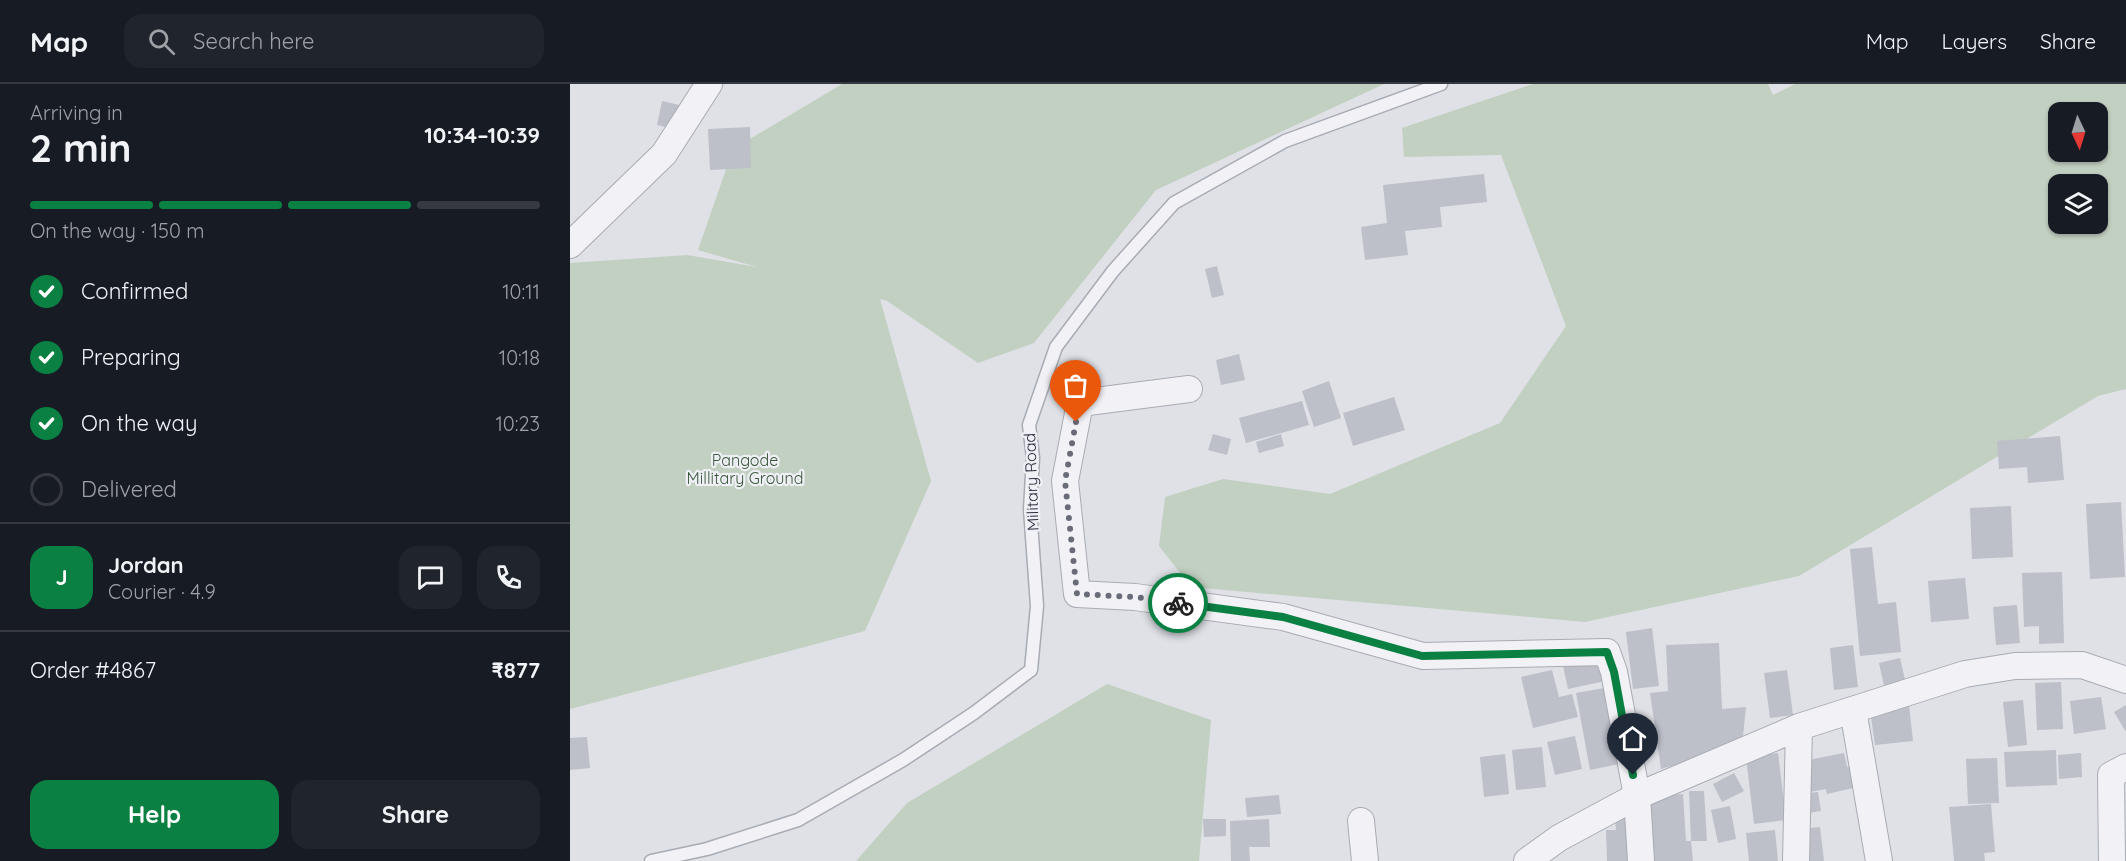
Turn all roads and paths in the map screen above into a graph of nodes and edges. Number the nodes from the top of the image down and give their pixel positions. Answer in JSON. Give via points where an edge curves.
{"nodes":[{"id":1,"x":709,"y":84,"type":"edge"},
{"id":2,"x":1441,"y":84,"type":"edge"},
{"id":3,"x":570,"y":245,"type":"edge"},
{"id":4,"x":1189,"y":388,"type":"dead end"},
{"id":5,"x":2126,"y":680,"type":"edge"},
{"id":6,"x":1853,"y":710,"type":"junction"},
{"id":7,"x":1799,"y":727,"type":"junction"},
{"id":8,"x":2126,"y":767,"type":"edge"},
{"id":9,"x":1636,"y":796,"type":"junction"},
{"id":10,"x":1361,"y":821,"type":"dead end"},
{"id":11,"x":651,"y":861,"type":"edge"},
{"id":12,"x":1365,"y":861,"type":"edge"},
{"id":13,"x":1527,"y":861,"type":"edge"},
{"id":14,"x":1641,"y":861,"type":"edge"},
{"id":15,"x":1796,"y":861,"type":"edge"},
{"id":16,"x":1879,"y":861,"type":"edge"},
{"id":17,"x":2112,"y":861,"type":"edge"}],
"edges":[{"from":1,"to":3,"type":"street","via":[[664,154]]},
{"from":2,"to":11,"type":"lane","name":"Military Road","via":[[1285,141],[1174,203],[1113,271],[1056,347],[1029,425],[1037,606],[1031,670],[903,760],[798,820],[707,849]]},
{"from":4,"to":9,"type":"street","via":[[1080,403],[1065,481],[1077,594],[1135,597],[1283,617],[1422,656],[1607,652]]},
{"from":5,"to":6,"type":"street","via":[[2082,665],[2015,666],[1965,674]]},
{"from":6,"to":7,"type":"street"},
{"from":6,"to":16,"type":"street"},
{"from":7,"to":9,"type":"street"},
{"from":7,"to":15,"type":"street"},
{"from":8,"to":17,"type":"street","via":[[2111,775]]},
{"from":9,"to":13,"type":"street","via":[[1559,838]]},
{"from":9,"to":14,"type":"street"},
{"from":10,"to":12,"type":"street"}]}
